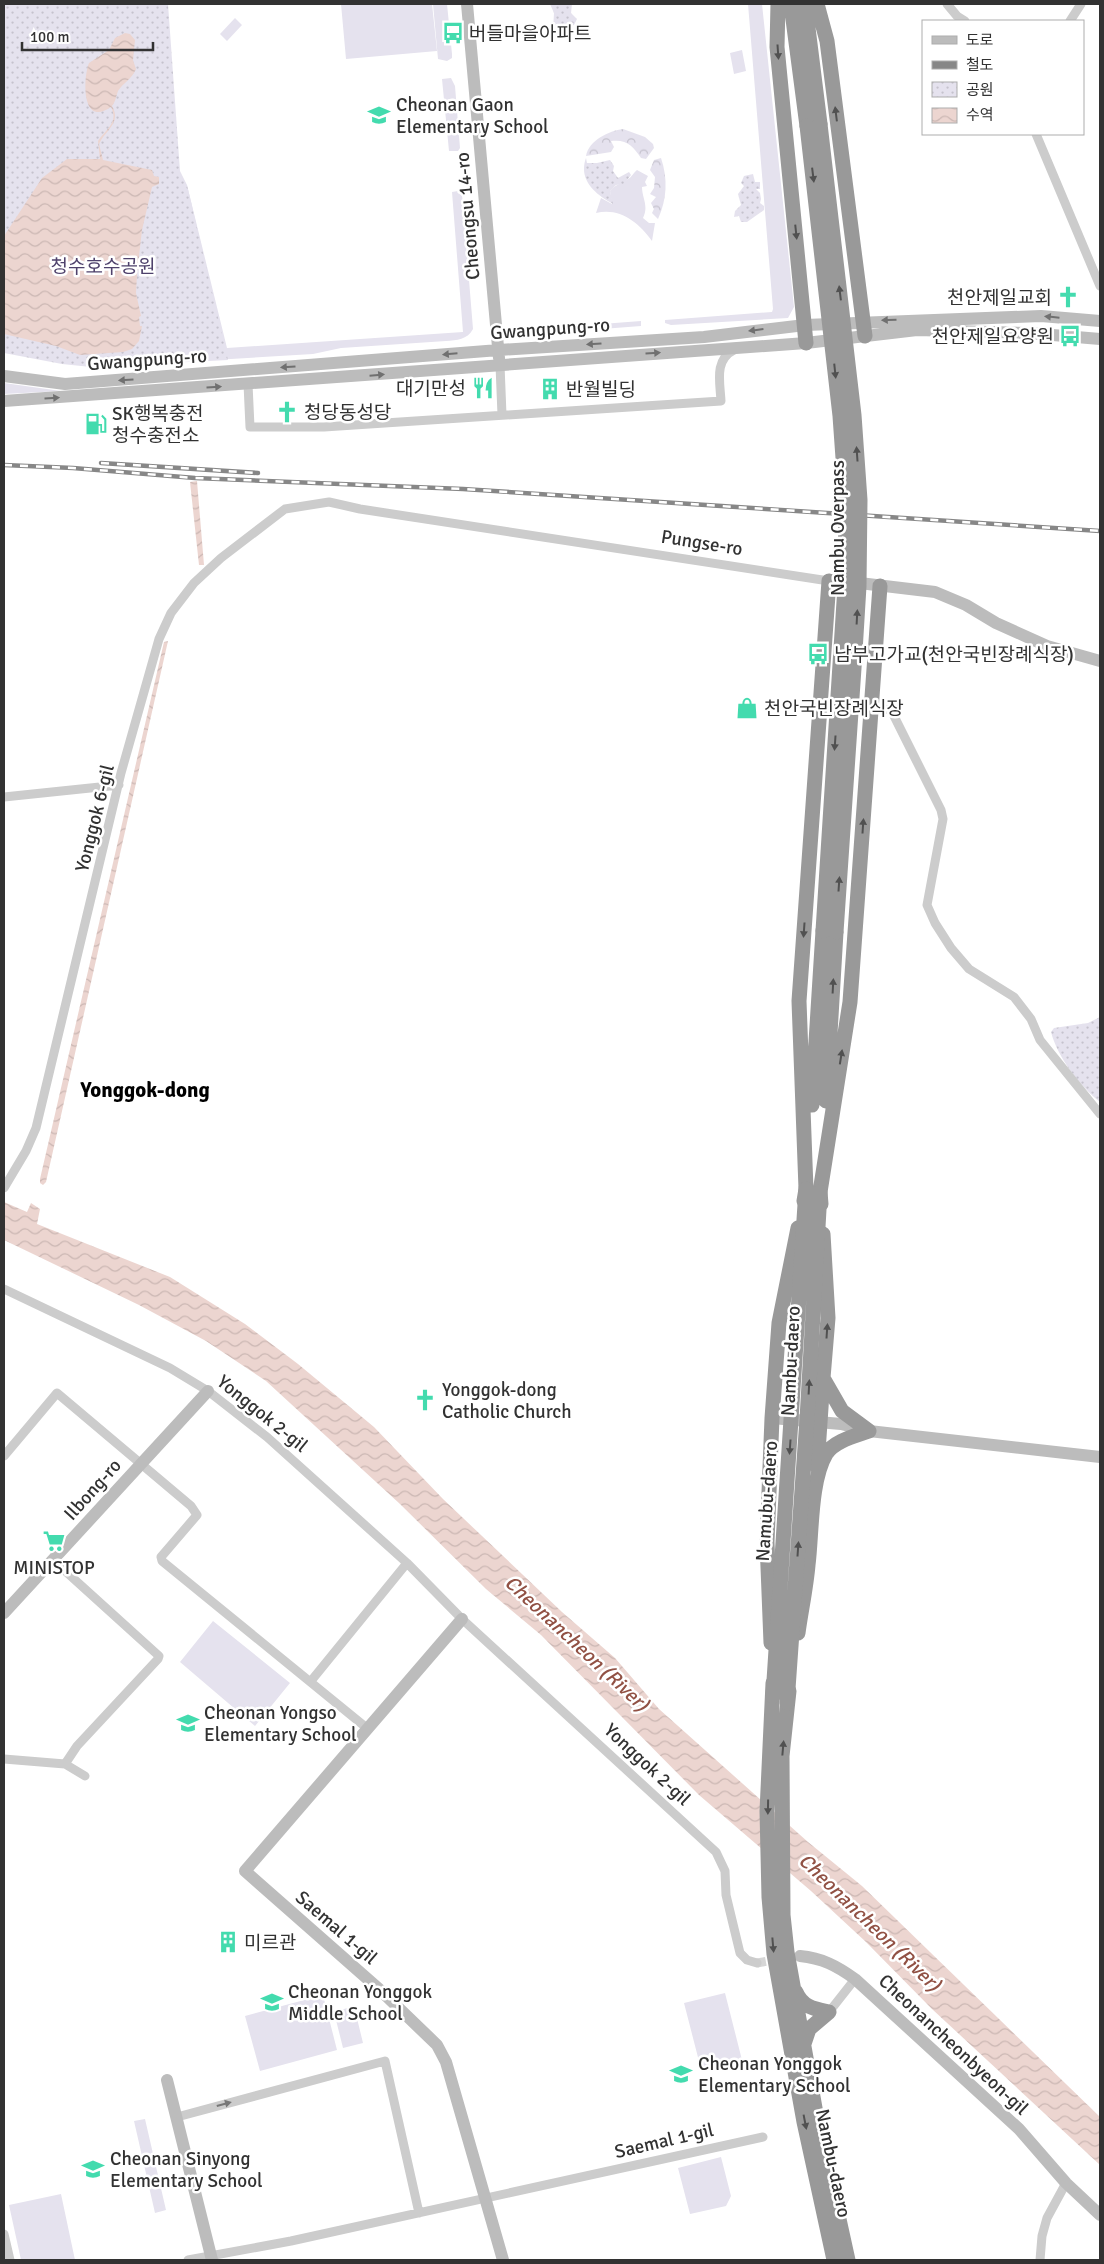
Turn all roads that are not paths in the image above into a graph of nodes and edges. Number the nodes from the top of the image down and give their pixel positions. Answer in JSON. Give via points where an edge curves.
{"nodes":[{"id":1,"x":467,"y":4,"type":"edge"},
{"id":2,"x":778,"y":4,"type":"edge"},
{"id":3,"x":792,"y":4,"type":"edge"},
{"id":4,"x":805,"y":4,"type":"edge"},
{"id":5,"x":817,"y":4,"type":"edge"},
{"id":6,"x":947,"y":4,"type":"edge"},
{"id":7,"x":1081,"y":4,"type":"edge"},
{"id":8,"x":963,"y":20,"type":"edge"},
{"id":9,"x":1071,"y":20,"type":"edge"},
{"id":10,"x":814,"y":125,"type":"junction"},
{"id":11,"x":1036,"y":135,"type":"edge"},
{"id":12,"x":1100,"y":286,"type":"edge"},
{"id":13,"x":1100,"y":322,"type":"edge"},
{"id":14,"x":805,"y":325,"type":"junction"},
{"id":15,"x":864,"y":329,"type":"junction"},
{"id":16,"x":1100,"y":339,"type":"edge"},
{"id":17,"x":806,"y":342,"type":"junction"},
{"id":18,"x":741,"y":346,"type":"junction"},
{"id":19,"x":498,"y":350,"type":"junction"},
{"id":20,"x":701,"y":350,"type":"junction"},
{"id":21,"x":500,"y":365,"type":"junction"},
{"id":22,"x":720,"y":365,"type":"junction"},
{"id":23,"x":4,"y":376,"type":"edge"},
{"id":24,"x":248,"y":384,"type":"junction"},
{"id":25,"x":4,"y":401,"type":"edge"},
{"id":26,"x":502,"y":415,"type":"junction"},
{"id":27,"x":286,"y":509,"type":"joint"},
{"id":28,"x":829,"y":581,"type":"junction"},
{"id":29,"x":880,"y":586,"type":"junction"},
{"id":30,"x":1100,"y":661,"type":"edge"},
{"id":31,"x":821,"y":701,"type":"junction"},
{"id":32,"x":871,"y":707,"type":"junction"},
{"id":33,"x":119,"y":785,"type":"junction"},
{"id":34,"x":4,"y":797,"type":"edge"},
{"id":35,"x":829,"y":932,"type":"joint"},
{"id":36,"x":1100,"y":1114,"type":"edge"},
{"id":37,"x":6,"y":1184,"type":"edge"},
{"id":38,"x":813,"y":1191,"type":"junction"},
{"id":39,"x":4,"y":1289,"type":"edge"},
{"id":40,"x":823,"y":1378,"type":"junction"},
{"id":41,"x":208,"y":1391,"type":"junction"},
{"id":42,"x":772,"y":1418,"type":"junction"},
{"id":43,"x":821,"y":1423,"type":"junction"},
{"id":44,"x":869,"y":1431,"type":"junction"},
{"id":45,"x":4,"y":1456,"type":"edge"},
{"id":46,"x":1100,"y":1457,"type":"edge"},
{"id":47,"x":139,"y":1464,"type":"junction"},
{"id":48,"x":814,"y":1496,"type":"junction"},
{"id":49,"x":53,"y":1560,"type":"junction"},
{"id":50,"x":407,"y":1563,"type":"junction"},
{"id":51,"x":4,"y":1613,"type":"edge"},
{"id":52,"x":462,"y":1619,"type":"junction"},
{"id":53,"x":311,"y":1681,"type":"junction"},
{"id":54,"x":773,"y":1696,"type":"junction"},
{"id":55,"x":787,"y":1703,"type":"junction"},
{"id":56,"x":368,"y":1729,"type":"junction"},
{"id":57,"x":4,"y":1759,"type":"edge"},
{"id":58,"x":65,"y":1764,"type":"junction"},
{"id":59,"x":85,"y":1776,"type":"dead end"},
{"id":60,"x":800,"y":1956,"type":"dead end"},
{"id":61,"x":757,"y":1962,"type":"dead end"},
{"id":62,"x":855,"y":1979,"type":"junction"},
{"id":63,"x":793,"y":1982,"type":"junction"},
{"id":64,"x":829,"y":2012,"type":"junction"},
{"id":65,"x":804,"y":2044,"type":"junction"},
{"id":66,"x":167,"y":2080,"type":"dead end"},
{"id":67,"x":177,"y":2117,"type":"junction"},
{"id":68,"x":763,"y":2137,"type":"dead end"},
{"id":69,"x":1066,"y":2183,"type":"junction"},
{"id":70,"x":486,"y":2199,"type":"junction"},
{"id":71,"x":419,"y":2212,"type":"junction"},
{"id":72,"x":1100,"y":2215,"type":"edge"},
{"id":73,"x":4,"y":2234,"type":"edge"},
{"id":74,"x":211,"y":2258,"type":"edge"},
{"id":75,"x":10,"y":2260,"type":"edge"},
{"id":76,"x":188,"y":2260,"type":"edge"},
{"id":77,"x":503,"y":2260,"type":"edge"},
{"id":78,"x":834,"y":2260,"type":"edge"},
{"id":79,"x":848,"y":2260,"type":"edge"},
{"id":80,"x":1040,"y":2260,"type":"edge"}],
"edges":[{"from":1,"to":19,"type":"street","name":"Cheongsu 14-ro"},
{"from":2,"to":14,"type":"highway","one_way":true,"via":[[777,47]]},
{"from":3,"to":10,"type":"highway"},
{"from":4,"to":10,"type":"highway"},
{"from":15,"to":5,"type":"highway","one_way":true,"via":[[827,41]]},
{"from":6,"to":8,"type":"street"},
{"from":7,"to":9,"type":"street"},
{"from":10,"to":35,"type":"highway","name":"Nambu Overpass","bridge":true,"via":[[854,416],[860,500],[854,668]]},
{"from":11,"to":12,"type":"street"},
{"from":13,"to":15,"type":"street","name":"Gwangpung-ro","one_way":true,"via":[[1041,316]]},
{"from":14,"to":15,"type":"street","name":"Gwangpung-ro"},
{"from":14,"to":17,"type":"highway"},
{"from":14,"to":19,"type":"street","name":"Gwangpung-ro","one_way":true,"via":[[704,336]]},
{"from":15,"to":16,"type":"street","name":"Gwangpung-ro","via":[[1029,333]]},
{"from":15,"to":17,"type":"street","name":"Gwangpung-ro"},
{"from":17,"to":18,"type":"street","name":"Gwangpung-ro"},
{"from":18,"to":20,"type":"street","name":"Gwangpung-ro"},
{"from":18,"to":22,"type":"street","via":[[727,353]]},
{"from":19,"to":21,"type":"street","name":"Cheongsu 14-ro"},
{"from":19,"to":23,"type":"street","name":"Gwangpung-ro","one_way":true,"via":[[66,384]]},
{"from":21,"to":20,"type":"street","name":"Gwangpung-ro","one_way":true},
{"from":20,"to":22,"type":"street"},
{"from":24,"to":21,"type":"street","name":"Gwangpung-ro","one_way":true},
{"from":21,"to":26,"type":"street"},
{"from":22,"to":26,"type":"street","via":[[721,401]]},
{"from":25,"to":24,"type":"street","name":"Gwangpung-ro","one_way":true},
{"from":24,"to":26,"type":"street","via":[[250,427],[324,427]]},
{"from":27,"to":28,"type":"street","name":"Pungse-ro","via":[[329,502]]},
{"from":27,"to":33,"type":"street","name":"Yonggok 6-gil","via":[[214,564],[194,583],[171,613],[159,639]]},
{"from":28,"to":29,"type":"street","name":"Pungse-ro"},
{"from":28,"to":31,"type":"highway"},
{"from":29,"to":30,"type":"street","name":"Pungse-ro","via":[[936,592],[1047,646]]},
{"from":29,"to":32,"type":"highway"},
{"from":31,"to":32,"type":"street"},
{"from":31,"to":38,"type":"highway","one_way":true,"via":[[799,1001]]},
{"from":32,"to":36,"type":"street","via":[[891,710],[941,810],[943,819],[927,905],[934,922],[969,969],[1014,997],[1031,1020],[1040,1040]]},
{"from":38,"to":32,"type":"highway","one_way":true,"via":[[850,1002]]},
{"from":33,"to":34,"type":"street"},
{"from":33,"to":37,"type":"street","name":"Yonggok 6-gil","via":[[36,1128]]},
{"from":35,"to":38,"type":"highway","name":"Nambu-daero"},
{"from":40,"to":38,"type":"highway","one_way":true,"via":[[828,1318]]},
{"from":38,"to":42,"type":"highway","via":[[779,1323]]},
{"from":38,"to":54,"type":"highway","name":"Namubu-daero","one_way":true,"bridge":true},
{"from":55,"to":38,"type":"highway","name":"Nambu-daero","one_way":true,"bridge":true,"via":[[807,1419]]},
{"from":39,"to":41,"type":"street","name":"Yonggok 2-gil","via":[[170,1368]]},
{"from":40,"to":43,"type":"highway"},
{"from":40,"to":44,"type":"highway","via":[[842,1411]]},
{"from":41,"to":47,"type":"street","name":"Ilbong-ro"},
{"from":41,"to":50,"type":"street","name":"Yonggok 2-gil","via":[[267,1437]]},
{"from":42,"to":43,"type":"street"},
{"from":42,"to":54,"type":"highway","via":[[767,1542]]},
{"from":43,"to":44,"type":"street"},
{"from":43,"to":48,"type":"highway"},
{"from":44,"to":46,"type":"street"},
{"from":44,"to":48,"type":"highway","via":[[834,1445],[826,1454]]},
{"from":45,"to":47,"type":"street","via":[[57,1393]]},
{"from":47,"to":49,"type":"street","name":"Ilbong-ro"},
{"from":47,"to":53,"type":"street","via":[[191,1506],[197,1515],[161,1557],[162,1561]]},
{"from":48,"to":55,"type":"highway","via":[[808,1566]]},
{"from":49,"to":51,"type":"street","name":"Ilbong-ro"},
{"from":49,"to":58,"type":"street","via":[[159,1656],[77,1746]]},
{"from":50,"to":52,"type":"street","name":"Yonggok 2-gil"},
{"from":50,"to":53,"type":"street"},
{"from":52,"to":56,"type":"street"},
{"from":52,"to":61,"type":"street","name":"Yonggok 2-gil","via":[[716,1852],[725,1871],[726,1894],[740,1952],[747,1960]]},
{"from":53,"to":56,"type":"street"},
{"from":54,"to":78,"type":"highway","name":"Nambu-daero","one_way":true,"via":[[767,1811],[769,1897],[776,1964],[804,2122]]},
{"from":63,"to":55,"type":"highway","name":"Nambu-daero","one_way":true,"via":[[783,1915],[782,1756]]},
{"from":56,"to":70,"type":"street","name":"Saemal 1-gil","via":[[245,1871],[379,1989],[436,2045],[446,2062]]},
{"from":57,"to":58,"type":"street"},
{"from":58,"to":59,"type":"street"},
{"from":60,"to":62,"type":"street","name":"Cheonancheonbyeon-gil","via":[[819,1958]]},
{"from":62,"to":64,"type":"street"},
{"from":62,"to":69,"type":"street","name":"Cheonancheonbyeon-gil","via":[[1019,2129]]},
{"from":63,"to":64,"type":"highway","via":[[799,1999],[805,2005]]},
{"from":63,"to":65,"type":"highway","name":"Nambu-daero"},
{"from":64,"to":65,"type":"highway","via":[[809,2029]]},
{"from":65,"to":79,"type":"highway","name":"Nambu-daero"},
{"from":66,"to":67,"type":"street"},
{"from":67,"to":71,"type":"street","one_way":true,"via":[[386,2061]]},
{"from":67,"to":74,"type":"street"},
{"from":68,"to":70,"type":"street","name":"Saemal 1-gil"},
{"from":69,"to":72,"type":"street","name":"Cheonancheonbyeon-gil"},
{"from":69,"to":80,"type":"street","via":[[1047,2218]]},
{"from":70,"to":71,"type":"street","name":"Saemal 1-gil"},
{"from":70,"to":77,"type":"street"},
{"from":71,"to":74,"type":"street","name":"Saemal 1-gil"},
{"from":73,"to":75,"type":"street"},
{"from":74,"to":76,"type":"street","name":"Saemal 1-gil"}]}
